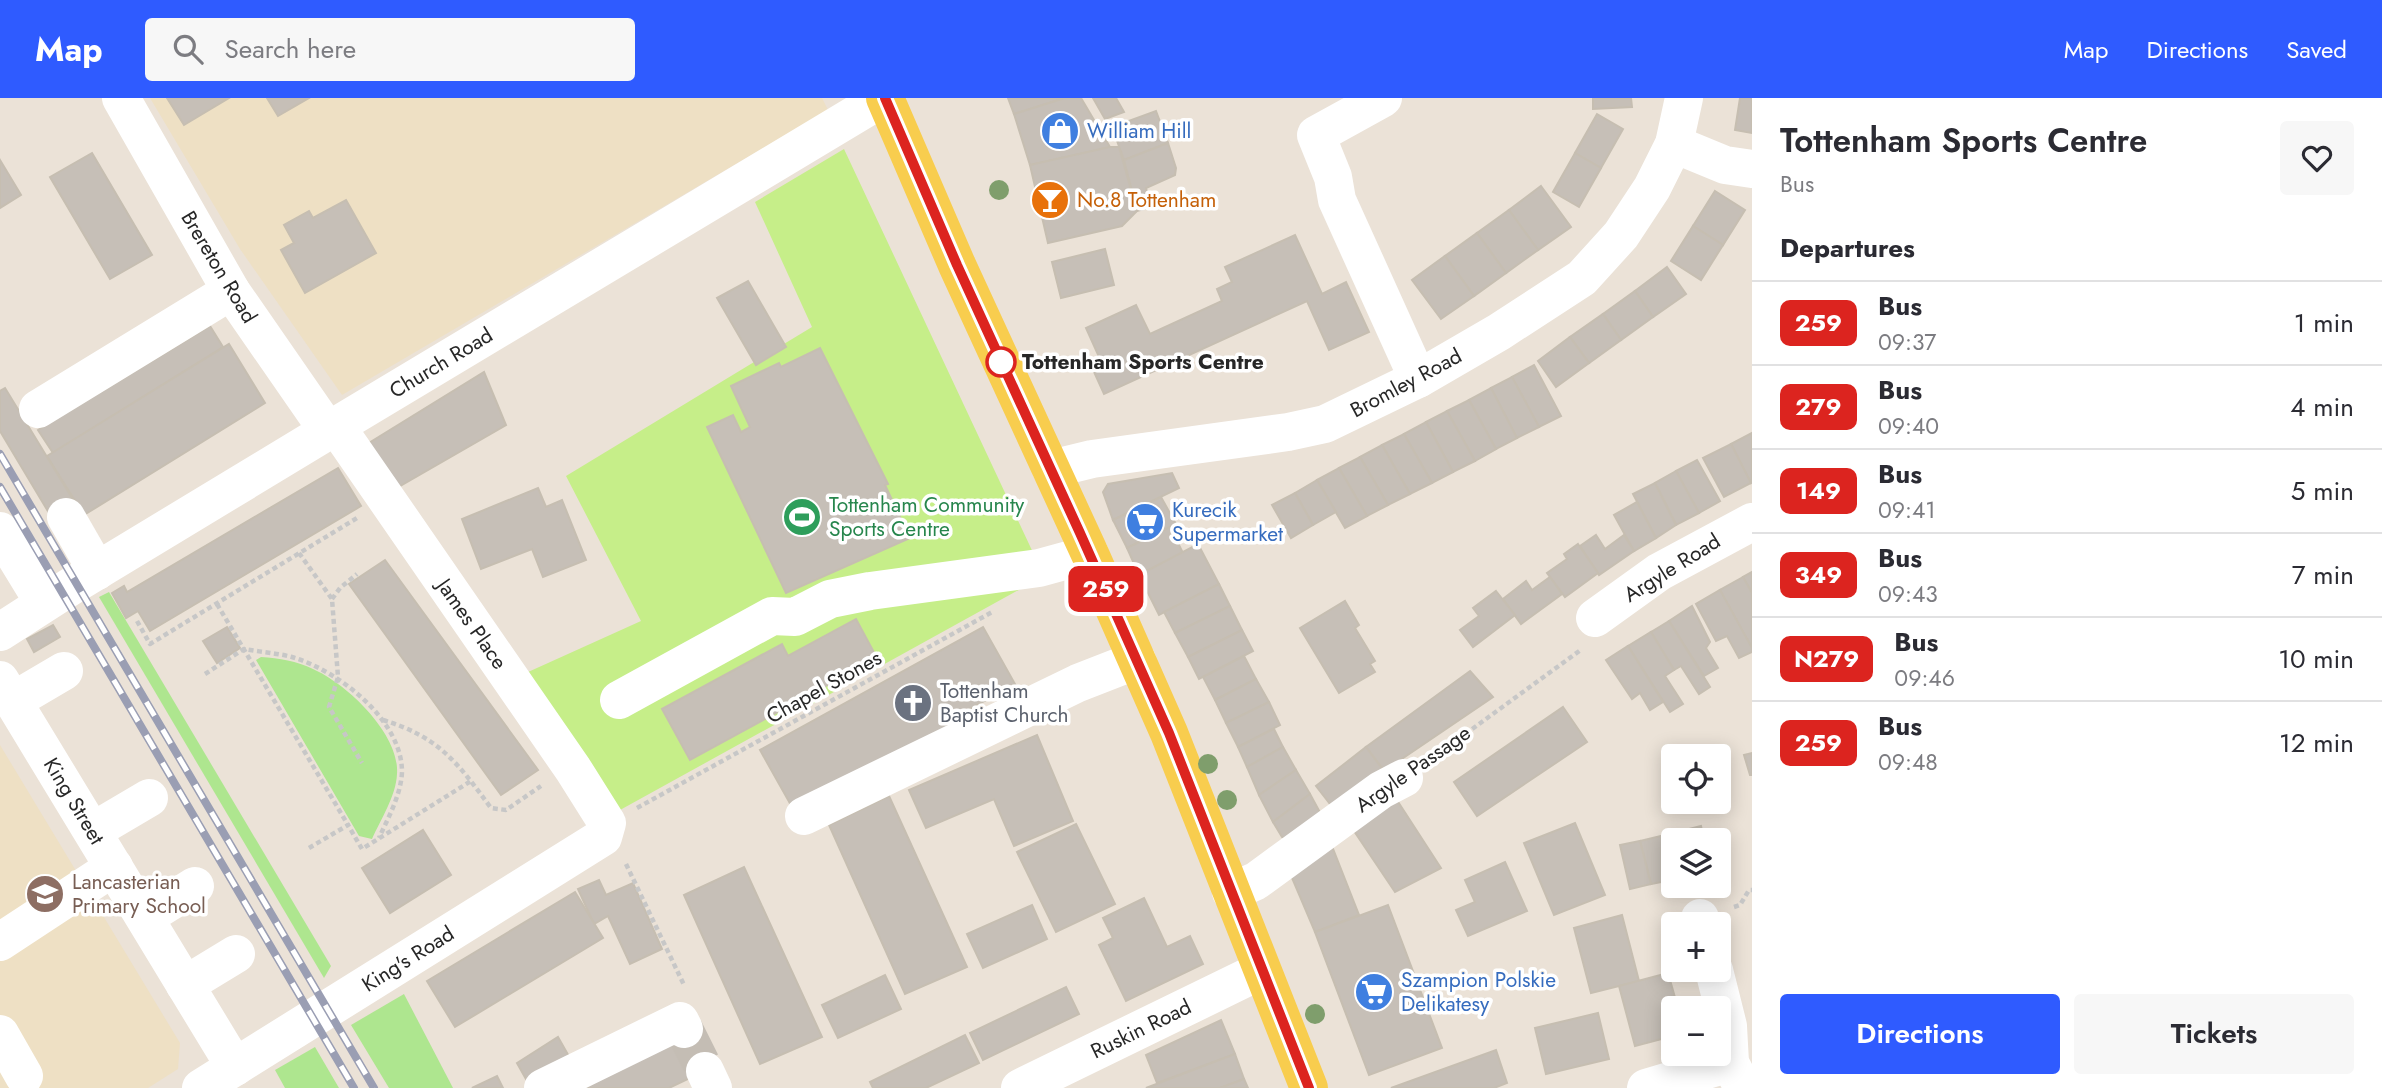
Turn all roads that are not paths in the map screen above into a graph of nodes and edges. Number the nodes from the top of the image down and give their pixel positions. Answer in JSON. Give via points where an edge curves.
{"nodes":[{"id":1,"x":121,"y":98,"type":"edge"},
{"id":2,"x":884,"y":98,"type":"edge"},
{"id":3,"x":1383,"y":98,"type":"edge"},
{"id":4,"x":1684,"y":98,"type":"edge"},
{"id":5,"x":1674,"y":144,"type":"junction"},
{"id":6,"x":1752,"y":169,"type":"edge"},
{"id":7,"x":231,"y":291,"type":"junction"},
{"id":8,"x":1418,"y":379,"type":"junction"},
{"id":9,"x":38,"y":409,"type":"dead end"},
{"id":10,"x":332,"y":428,"type":"junction"},
{"id":11,"x":1051,"y":469,"type":"junction"},
{"id":12,"x":66,"y":516,"type":"dead end"},
{"id":13,"x":1752,"y":522,"type":"edge"},
{"id":14,"x":0,"y":531,"type":"edge"},
{"id":15,"x":1090,"y":554,"type":"junction"},
{"id":16,"x":97,"y":571,"type":"junction"},
{"id":17,"x":44,"y":603,"type":"junction"},
{"id":18,"x":0,"y":632,"type":"edge"},
{"id":19,"x":1590,"y":633,"type":"road end"},
{"id":20,"x":1137,"y":660,"type":"junction"},
{"id":21,"x":64,"y":671,"type":"dead end"},
{"id":22,"x":7,"y":690,"type":"edge"},
{"id":23,"x":619,"y":700,"type":"dead end"},
{"id":24,"x":1404,"y":778,"type":"road end"},
{"id":25,"x":149,"y":798,"type":"dead end"},
{"id":26,"x":804,"y":816,"type":"dead end"},
{"id":27,"x":607,"y":823,"type":"joint"},
{"id":28,"x":93,"y":831,"type":"junction"},
{"id":29,"x":114,"y":866,"type":"junction"},
{"id":30,"x":195,"y":886,"type":"dead end"},
{"id":31,"x":1231,"y":892,"type":"junction"},
{"id":32,"x":145,"y":917,"type":"junction"},
{"id":33,"x":0,"y":943,"type":"edge"},
{"id":34,"x":236,"y":954,"type":"dead end"},
{"id":35,"x":1262,"y":970,"type":"junction"},
{"id":36,"x":1717,"y":982,"type":"edge"},
{"id":37,"x":186,"y":985,"type":"junction"},
{"id":38,"x":684,"y":1029,"type":"dead end"},
{"id":39,"x":0,"y":1034,"type":"edge"},
{"id":40,"x":235,"y":1067,"type":"junction"},
{"id":41,"x":24,"y":1076,"type":"dead end"},
{"id":42,"x":1737,"y":1076,"type":"edge"},
{"id":43,"x":201,"y":1088,"type":"edge"},
{"id":44,"x":543,"y":1088,"type":"edge"},
{"id":45,"x":1020,"y":1088,"type":"edge"},
{"id":46,"x":1309,"y":1088,"type":"edge"},
{"id":47,"x":1646,"y":1088,"type":"edge"}],
"edges":[{"from":1,"to":7,"type":"street","name":"Brereton Road"},
{"from":2,"to":10,"type":"street","name":"Church Road"},
{"from":2,"to":11,"type":"main road"},
{"from":3,"to":8,"type":"street","via":[[1316,135],[1337,200]]},
{"from":4,"to":5,"type":"street","name":"Bromley Road"},
{"from":5,"to":6,"type":"street","via":[[1725,165]]},
{"from":5,"to":8,"type":"street","name":"Bromley Road","via":[[1653,188],[1621,235],[1582,278]]},
{"from":7,"to":9,"type":"street"},
{"from":7,"to":10,"type":"street","name":"Brereton Road"},
{"from":8,"to":11,"type":"street","name":"Bromley Road","via":[[1309,429],[1092,459]]},
{"from":10,"to":16,"type":"street","name":"Church Road"},
{"from":10,"to":27,"type":"street","name":"James Place","via":[[387,500]]},
{"from":11,"to":15,"type":"main road"},
{"from":12,"to":16,"type":"street"},
{"from":13,"to":19,"type":"street","name":"Argyle Road","via":[[1659,572]]},
{"from":14,"to":17,"type":"street"},
{"from":15,"to":20,"type":"main road"},
{"from":15,"to":23,"type":"street","via":[[1039,568],[870,591],[830,599],[795,617],[772,616]]},
{"from":16,"to":17,"type":"street","name":"Church Road"},
{"from":17,"to":18,"type":"street","name":"Church Road"},
{"from":20,"to":26,"type":"street","via":[[1078,683]]},
{"from":20,"to":31,"type":"main road"},
{"from":21,"to":22,"type":"street"},
{"from":22,"to":28,"type":"street","name":"King Street"},
{"from":24,"to":31,"type":"street","name":"Argyle Passage","via":[[1256,881]]},
{"from":25,"to":28,"type":"street"},
{"from":27,"to":40,"type":"street","name":"King's Road","via":[[603,837]]},
{"from":28,"to":29,"type":"street","name":"King Street"},
{"from":29,"to":32,"type":"street","name":"King Street"},
{"from":29,"to":33,"type":"street"},
{"from":30,"to":32,"type":"street"},
{"from":31,"to":35,"type":"main road"},
{"from":32,"to":37,"type":"street","name":"King Street"},
{"from":34,"to":37,"type":"street"},
{"from":35,"to":45,"type":"street","name":"Ruskin Road"},
{"from":35,"to":46,"type":"main road"},
{"from":36,"to":42,"type":"street"},
{"from":37,"to":40,"type":"street","name":"King Street"},
{"from":38,"to":44,"type":"street","via":[[680,1021]]},
{"from":39,"to":41,"type":"street"},
{"from":40,"to":43,"type":"street","name":"King's Road"},
{"from":42,"to":47,"type":"street"}]}
